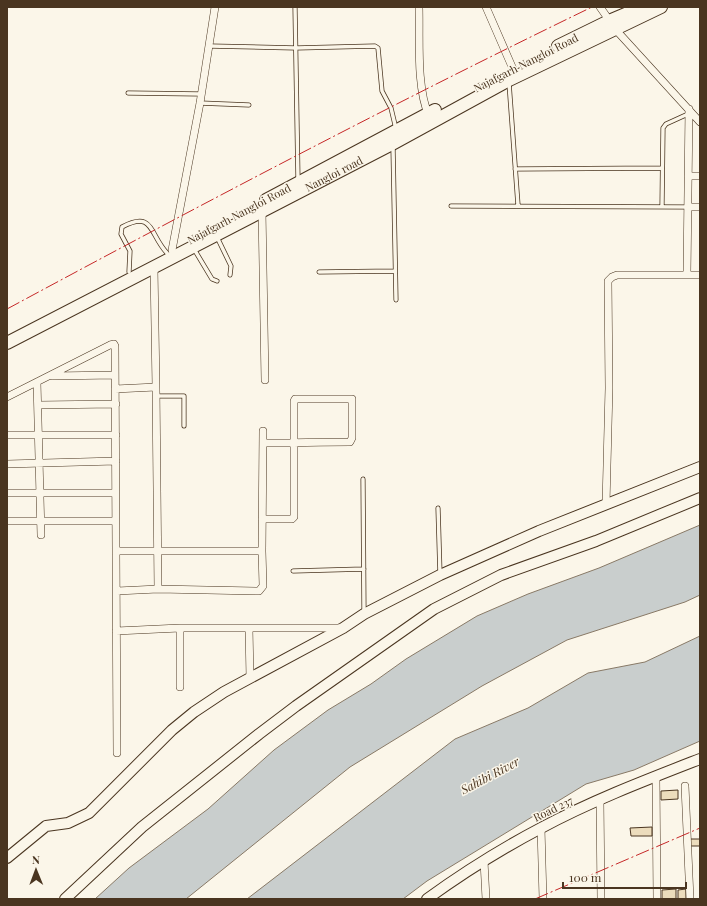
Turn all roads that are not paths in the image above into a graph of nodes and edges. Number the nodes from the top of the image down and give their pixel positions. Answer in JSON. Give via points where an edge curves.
{"nodes":[{"id":1,"x":214,"y":7,"type":"edge"},
{"id":2,"x":295,"y":7,"type":"edge"},
{"id":3,"x":419,"y":7,"type":"edge"},
{"id":4,"x":486,"y":7,"type":"edge"},
{"id":5,"x":600,"y":7,"type":"edge"},
{"id":6,"x":642,"y":7,"type":"edge"},
{"id":7,"x":661,"y":7,"type":"edge"},
{"id":8,"x":612,"y":25,"type":"junction"},
{"id":9,"x":208,"y":46,"type":"junction"},
{"id":10,"x":296,"y":48,"type":"junction"},
{"id":11,"x":511,"y":74,"type":"junction"},
{"id":12,"x":128,"y":93,"type":"dead end"},
{"id":13,"x":201,"y":94,"type":"junction"},
{"id":14,"x":200,"y":103,"type":"junction"},
{"id":15,"x":249,"y":105,"type":"dead end"},
{"id":16,"x":689,"y":111,"type":"junction"},
{"id":17,"x":430,"y":118,"type":"junction"},
{"id":18,"x":700,"y":122,"type":"edge"},
{"id":19,"x":396,"y":131,"type":"junction"},
{"id":20,"x":392,"y":144,"type":"junction"},
{"id":21,"x":515,"y":168,"type":"junction"},
{"id":22,"x":662,"y":168,"type":"junction"},
{"id":23,"x":688,"y":176,"type":"junction"},
{"id":24,"x":700,"y":176,"type":"edge"},
{"id":25,"x":298,"y":183,"type":"junction"},
{"id":26,"x":518,"y":205,"type":"junction"},
{"id":27,"x":450,"y":206,"type":"dead end"},
{"id":28,"x":662,"y":206,"type":"junction"},
{"id":29,"x":688,"y":207,"type":"junction"},
{"id":30,"x":700,"y":207,"type":"edge"},
{"id":31,"x":262,"y":211,"type":"junction"},
{"id":32,"x":215,"y":235,"type":"junction"},
{"id":33,"x":192,"y":247,"type":"junction"},
{"id":34,"x":171,"y":253,"type":"junction"},
{"id":35,"x":154,"y":268,"type":"junction"},
{"id":36,"x":395,"y":271,"type":"junction"},
{"id":37,"x":129,"y":272,"type":"junction"},
{"id":38,"x":320,"y":272,"type":"dead end"},
{"id":39,"x":687,"y":274,"type":"junction"},
{"id":40,"x":230,"y":275,"type":"dead end"},
{"id":41,"x":700,"y":275,"type":"edge"},
{"id":42,"x":217,"y":281,"type":"dead end"},
{"id":43,"x":396,"y":300,"type":"dead end"},
{"id":44,"x":7,"y":334,"type":"edge"},
{"id":45,"x":7,"y":342,"type":"edge"},
{"id":46,"x":115,"y":375,"type":"junction"},
{"id":47,"x":49,"y":376,"type":"junction"},
{"id":48,"x":265,"y":380,"type":"dead end"},
{"id":49,"x":38,"y":382,"type":"junction"},
{"id":50,"x":156,"y":387,"type":"junction"},
{"id":51,"x":115,"y":389,"type":"junction"},
{"id":52,"x":156,"y":396,"type":"junction"},
{"id":53,"x":7,"y":397,"type":"edge"},
{"id":54,"x":116,"y":404,"type":"junction"},
{"id":55,"x":38,"y":405,"type":"junction"},
{"id":56,"x":184,"y":426,"type":"dead end"},
{"id":57,"x":264,"y":431,"type":"dead end"},
{"id":58,"x":38,"y":435,"type":"junction"},
{"id":59,"x":116,"y":435,"type":"junction"},
{"id":60,"x":7,"y":436,"type":"edge"},
{"id":61,"x":263,"y":443,"type":"junction"},
{"id":62,"x":295,"y":443,"type":"junction"},
{"id":63,"x":116,"y":461,"type":"junction"},
{"id":64,"x":39,"y":463,"type":"junction"},
{"id":65,"x":7,"y":464,"type":"edge"},
{"id":66,"x":700,"y":467,"type":"edge"},
{"id":67,"x":363,"y":479,"type":"dead end"},
{"id":68,"x":40,"y":493,"type":"junction"},
{"id":69,"x":7,"y":494,"type":"edge"},
{"id":70,"x":115,"y":494,"type":"junction"},
{"id":71,"x":700,"y":498,"type":"edge"},
{"id":72,"x":606,"y":504,"type":"junction"},
{"id":73,"x":438,"y":508,"type":"dead end"},
{"id":74,"x":262,"y":519,"type":"junction"},
{"id":75,"x":7,"y":521,"type":"edge"},
{"id":76,"x":41,"y":521,"type":"junction"},
{"id":77,"x":115,"y":521,"type":"junction"},
{"id":78,"x":41,"y":535,"type":"dead end"},
{"id":79,"x":116,"y":551,"type":"junction"},
{"id":80,"x":262,"y":551,"type":"junction"},
{"id":81,"x":157,"y":552,"type":"junction"},
{"id":82,"x":364,"y":570,"type":"junction"},
{"id":83,"x":293,"y":571,"type":"dead end"},
{"id":84,"x":440,"y":575,"type":"junction"},
{"id":85,"x":158,"y":589,"type":"junction"},
{"id":86,"x":117,"y":591,"type":"junction"},
{"id":87,"x":364,"y":614,"type":"junction"},
{"id":88,"x":180,"y":628,"type":"junction"},
{"id":89,"x":249,"y":628,"type":"junction"},
{"id":90,"x":343,"y":628,"type":"junction"},
{"id":91,"x":116,"y":631,"type":"junction"},
{"id":92,"x":250,"y":678,"type":"junction"},
{"id":93,"x":180,"y":687,"type":"dead end"},
{"id":94,"x":117,"y":753,"type":"dead end"},
{"id":95,"x":700,"y":759,"type":"edge"},
{"id":96,"x":656,"y":776,"type":"junction"},
{"id":97,"x":685,"y":786,"type":"dead end"},
{"id":98,"x":600,"y":800,"type":"junction"},
{"id":99,"x":541,"y":828,"type":"junction"},
{"id":100,"x":7,"y":858,"type":"edge"},
{"id":101,"x":484,"y":861,"type":"junction"},
{"id":102,"x":429,"y":898,"type":"edge"},
{"id":103,"x":65,"y":899,"type":"edge"},
{"id":104,"x":486,"y":899,"type":"edge"},
{"id":105,"x":543,"y":899,"type":"edge"},
{"id":106,"x":601,"y":899,"type":"edge"},
{"id":107,"x":657,"y":899,"type":"edge"},
{"id":108,"x":690,"y":899,"type":"edge"}],
"edges":[{"from":1,"to":9,"type":"street"},
{"from":2,"to":10,"type":"lane"},
{"from":3,"to":17,"type":"street","via":[[422,88]]},
{"from":4,"to":11,"type":"street"},
{"from":5,"to":8,"type":"street"},
{"from":6,"to":8,"type":"main road","name":"Najafgarh Nangloi Road"},
{"from":7,"to":8,"type":"main road"},
{"from":8,"to":11,"type":"main road","name":"Najafgarh Nangloi Road"},
{"from":8,"to":16,"type":"street"},
{"from":9,"to":10,"type":"lane"},
{"from":9,"to":13,"type":"street"},
{"from":10,"to":19,"type":"lane","via":[[373,45],[377,47],[382,91],[392,111]]},
{"from":10,"to":25,"type":"lane"},
{"from":11,"to":17,"type":"main road","name":"Najafgarh Nangloi Road"},
{"from":11,"to":21,"type":"lane"},
{"from":12,"to":13,"type":"lane"},
{"from":13,"to":14,"type":"street"},
{"from":14,"to":15,"type":"lane"},
{"from":14,"to":34,"type":"street"},
{"from":16,"to":18,"type":"street"},
{"from":16,"to":22,"type":"lane","via":[[664,126]]},
{"from":16,"to":23,"type":"street"},
{"from":17,"to":19,"type":"main road","name":"Najafgarh Nangloi Road"},
{"from":17,"to":20,"type":"main road","name":"Nangloi road"},
{"from":19,"to":25,"type":"main road","name":"Najafgarh Nangloi Road"},
{"from":20,"to":31,"type":"main road","name":"Nangloi road"},
{"from":20,"to":36,"type":"lane"},
{"from":21,"to":22,"type":"lane"},
{"from":21,"to":26,"type":"lane"},
{"from":22,"to":28,"type":"lane"},
{"from":23,"to":24,"type":"street"},
{"from":23,"to":29,"type":"street"},
{"from":25,"to":34,"type":"main road","name":"Najafgarh Nangloi Road"},
{"from":26,"to":27,"type":"lane"},
{"from":26,"to":28,"type":"lane"},
{"from":28,"to":29,"type":"lane"},
{"from":29,"to":30,"type":"street"},
{"from":29,"to":39,"type":"street"},
{"from":31,"to":32,"type":"main road","name":"Nangloi road"},
{"from":31,"to":48,"type":"street"},
{"from":32,"to":33,"type":"main road","name":"Nangloi road"},
{"from":32,"to":40,"type":"lane","via":[[231,266]]},
{"from":33,"to":34,"type":"main road","name":"Nangloi road"},
{"from":33,"to":42,"type":"lane","via":[[212,279]]},
{"from":34,"to":35,"type":"main road","name":"Nangloi road"},
{"from":34,"to":37,"type":"main road","name":"Najafgarh Nangloi Road"},
{"from":34,"to":37,"type":"lane","via":[[159,245],[149,225],[135,220],[122,227],[121,234],[130,251]]},
{"from":35,"to":45,"type":"main road","name":"Nangloi road"},
{"from":35,"to":50,"type":"street"},
{"from":36,"to":38,"type":"lane"},
{"from":36,"to":43,"type":"lane"},
{"from":37,"to":44,"type":"main road","name":"Najafgarh Nangloi Road"},
{"from":39,"to":41,"type":"street"},
{"from":39,"to":72,"type":"street","via":[[617,275],[608,281]]},
{"from":46,"to":47,"type":"street"},
{"from":46,"to":47,"type":"street","via":[[113,344]]},
{"from":46,"to":51,"type":"street"},
{"from":47,"to":49,"type":"street"},
{"from":49,"to":53,"type":"street"},
{"from":49,"to":55,"type":"street"},
{"from":50,"to":51,"type":"street"},
{"from":50,"to":52,"type":"street"},
{"from":51,"to":54,"type":"street"},
{"from":52,"to":56,"type":"lane","via":[[184,396]]},
{"from":52,"to":81,"type":"street"},
{"from":54,"to":55,"type":"street"},
{"from":54,"to":59,"type":"street"},
{"from":55,"to":58,"type":"street"},
{"from":57,"to":61,"type":"street"},
{"from":58,"to":59,"type":"street"},
{"from":58,"to":60,"type":"street"},
{"from":58,"to":64,"type":"street"},
{"from":59,"to":63,"type":"street"},
{"from":61,"to":62,"type":"street"},
{"from":61,"to":74,"type":"street"},
{"from":62,"to":62,"type":"street","via":[[350,442],[351,398],[295,399]]},
{"from":62,"to":74,"type":"street","via":[[294,517]]},
{"from":63,"to":64,"type":"street"},
{"from":63,"to":70,"type":"street"},
{"from":64,"to":65,"type":"street"},
{"from":64,"to":68,"type":"street"},
{"from":66,"to":72,"type":"street"},
{"from":67,"to":82,"type":"lane"},
{"from":68,"to":69,"type":"street"},
{"from":68,"to":70,"type":"street"},
{"from":68,"to":76,"type":"street"},
{"from":70,"to":77,"type":"street"},
{"from":71,"to":103,"type":"street","via":[[596,541],[501,575],[434,608],[259,734],[142,827]]},
{"from":72,"to":84,"type":"street"},
{"from":73,"to":84,"type":"lane"},
{"from":74,"to":80,"type":"street"},
{"from":75,"to":76,"type":"street"},
{"from":76,"to":77,"type":"street"},
{"from":76,"to":78,"type":"street"},
{"from":77,"to":79,"type":"street"},
{"from":79,"to":81,"type":"street"},
{"from":79,"to":86,"type":"street"},
{"from":80,"to":81,"type":"street"},
{"from":80,"to":85,"type":"street","via":[[263,586],[259,591]]},
{"from":81,"to":85,"type":"street"},
{"from":82,"to":83,"type":"lane"},
{"from":82,"to":87,"type":"lane"},
{"from":84,"to":87,"type":"street"},
{"from":85,"to":86,"type":"street"},
{"from":86,"to":91,"type":"street"},
{"from":87,"to":90,"type":"street"},
{"from":88,"to":89,"type":"street"},
{"from":88,"to":91,"type":"street"},
{"from":88,"to":93,"type":"street"},
{"from":89,"to":90,"type":"street"},
{"from":89,"to":92,"type":"street"},
{"from":90,"to":92,"type":"street"},
{"from":91,"to":94,"type":"street"},
{"from":92,"to":100,"type":"street","via":[[208,702],[187,718],[89,813],[68,823],[46,826]]},
{"from":95,"to":96,"type":"street","name":"Road 237"},
{"from":96,"to":98,"type":"street","name":"Road 237"},
{"from":96,"to":107,"type":"street"},
{"from":97,"to":108,"type":"street"},
{"from":98,"to":99,"type":"street","name":"Road 237"},
{"from":98,"to":106,"type":"street"},
{"from":99,"to":101,"type":"street","name":"Road 237"},
{"from":99,"to":105,"type":"street"},
{"from":101,"to":102,"type":"street","name":"Road 237"},
{"from":101,"to":104,"type":"street"}]}
